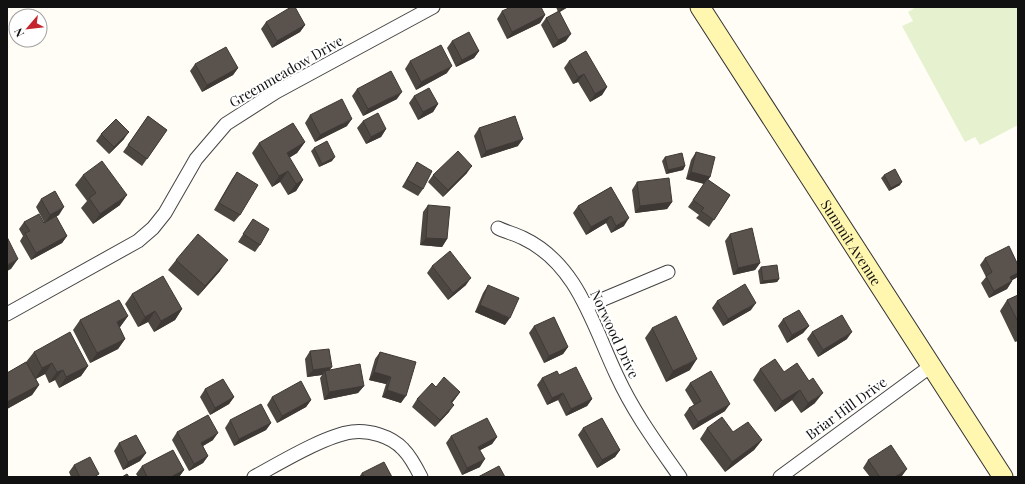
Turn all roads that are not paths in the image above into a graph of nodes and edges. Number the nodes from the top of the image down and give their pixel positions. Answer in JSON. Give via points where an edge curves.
{"nodes":[{"id":1,"x":433,"y":7,"type":"edge"},
{"id":2,"x":700,"y":7,"type":"edge"},
{"id":3,"x":498,"y":228,"type":"dead end"},
{"id":4,"x":668,"y":272,"type":"dead end"},
{"id":5,"x":587,"y":306,"type":"junction"},
{"id":6,"x":7,"y":314,"type":"edge"},
{"id":7,"x":931,"y":366,"type":"junction"},
{"id":8,"x":254,"y":477,"type":"edge"},
{"id":9,"x":421,"y":477,"type":"edge"},
{"id":10,"x":680,"y":477,"type":"edge"},
{"id":11,"x":780,"y":477,"type":"edge"},
{"id":12,"x":1003,"y":477,"type":"edge"}],
"edges":[{"from":1,"to":6,"type":"street","name":"Greenmeadow Drive","via":[[307,74],[244,111],[226,124],[210,141],[196,159],[165,213],[138,241]]},
{"from":2,"to":7,"type":"main road","name":"Summit Avenue"},
{"from":3,"to":5,"type":"street","name":"Norwood Drive","via":[[523,238],[560,265]]},
{"from":4,"to":5,"type":"street"},
{"from":5,"to":10,"type":"street","name":"Norwood Drive","via":[[632,406]]},
{"from":7,"to":11,"type":"street","name":"Briar Hill Drive"},
{"from":7,"to":12,"type":"main road","name":"Summit Avenue"},
{"from":8,"to":9,"type":"street","via":[[330,438],[360,431],[379,435],[394,442],[403,449]]}]}
